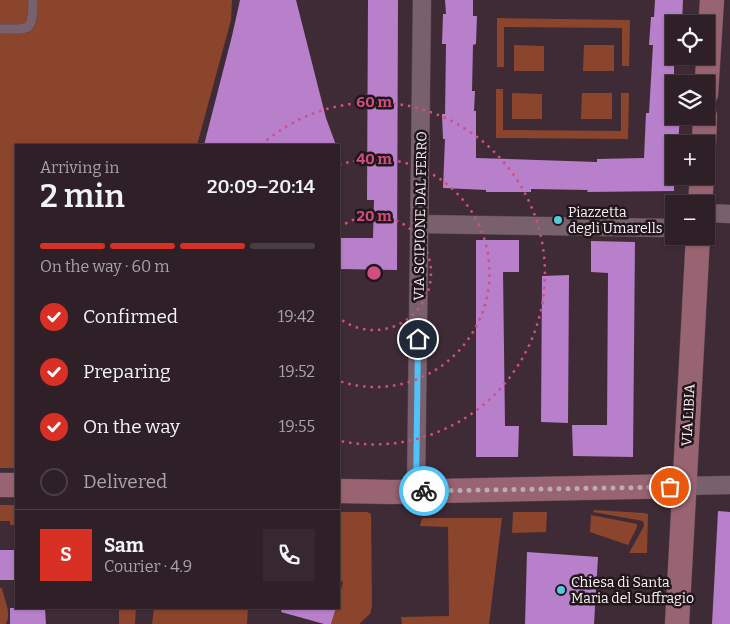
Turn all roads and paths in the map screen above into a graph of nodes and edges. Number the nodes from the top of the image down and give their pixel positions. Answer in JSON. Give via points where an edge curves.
{"nodes":[{"id":1,"x":33,"y":0,"type":"edge"},
{"id":2,"x":422,"y":0,"type":"edge"},
{"id":3,"x":712,"y":0,"type":"edge"},
{"id":4,"x":0,"y":30,"type":"edge"},
{"id":5,"x":707,"y":75,"type":"edge"},
{"id":6,"x":715,"y":214,"type":"edge"},
{"id":7,"x":730,"y":214,"type":"edge"},
{"id":8,"x":420,"y":224,"type":"junction"},
{"id":9,"x":665,"y":228,"type":"edge"},
{"id":10,"x":697,"y":245,"type":"edge"},
{"id":11,"x":0,"y":485,"type":"edge"},
{"id":12,"x":15,"y":485,"type":"edge"},
{"id":13,"x":730,"y":485,"type":"edge"},
{"id":14,"x":684,"y":486,"type":"junction"},
{"id":15,"x":340,"y":492,"type":"edge"},
{"id":16,"x":416,"y":492,"type":"junction"},
{"id":17,"x":677,"y":624,"type":"edge"}],
"edges":[{"from":1,"to":4,"type":"lane","via":[[30,27]]},
{"from":2,"to":8,"type":"street","name":"VIA SCIPIONE DAL FERRO"},
{"from":3,"to":5,"type":"street"},
{"from":6,"to":7,"type":"street"},
{"from":8,"to":9,"type":"street"},
{"from":8,"to":16,"type":"street","name":"VIA SCIPIONE DAL FERRO"},
{"from":10,"to":14,"type":"street","name":"VIA LIBIA"},
{"from":11,"to":12,"type":"street"},
{"from":13,"to":14,"type":"street"},
{"from":14,"to":16,"type":"street"},
{"from":14,"to":17,"type":"street","name":"VIA LIBIA"},
{"from":15,"to":16,"type":"street"}]}
